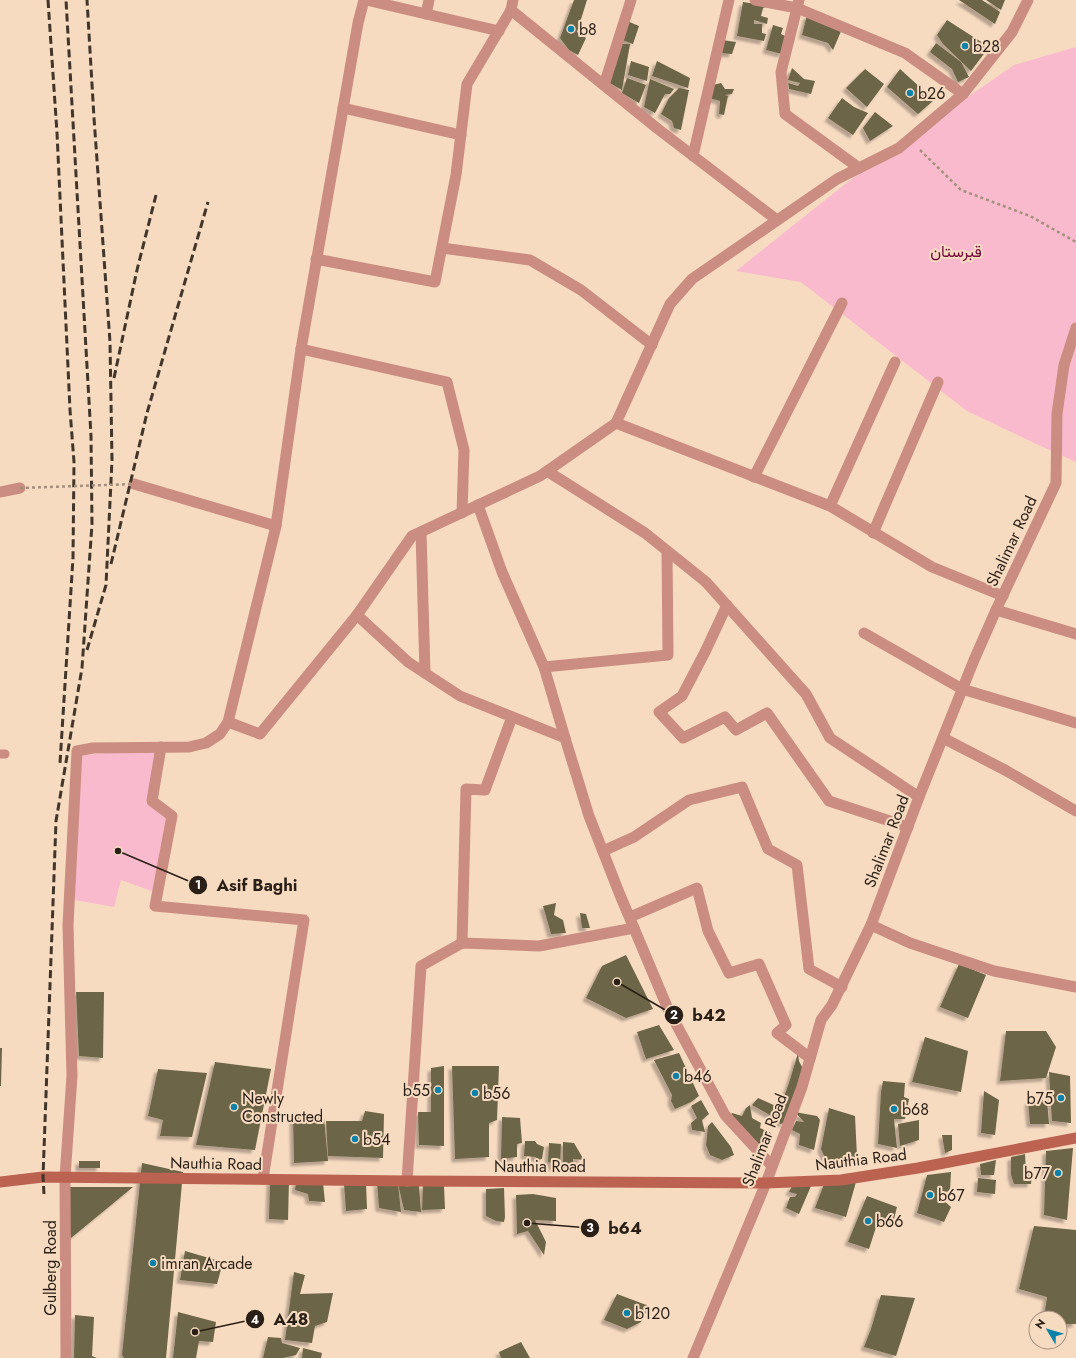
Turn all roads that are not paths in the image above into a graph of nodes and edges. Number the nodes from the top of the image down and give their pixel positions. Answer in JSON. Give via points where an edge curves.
{"nodes":[{"id":1,"x":365,"y":0,"type":"edge"},
{"id":2,"x":429,"y":0,"type":"edge"},
{"id":3,"x":631,"y":0,"type":"edge"},
{"id":4,"x":728,"y":0,"type":"edge"},
{"id":5,"x":754,"y":0,"type":"edge"},
{"id":6,"x":1028,"y":0,"type":"edge"},
{"id":7,"x":798,"y":4,"type":"edge"},
{"id":8,"x":512,"y":5,"type":"edge"},
{"id":9,"x":426,"y":14,"type":"junction"},
{"id":10,"x":499,"y":31,"type":"junction"},
{"id":11,"x":604,"y":85,"type":"junction"},
{"id":12,"x":964,"y":94,"type":"junction"},
{"id":13,"x":343,"y":108,"type":"junction"},
{"id":14,"x":461,"y":135,"type":"junction"},
{"id":15,"x":693,"y":156,"type":"junction"},
{"id":16,"x":859,"y":168,"type":"junction"},
{"id":17,"x":777,"y":220,"type":"junction"},
{"id":18,"x":442,"y":248,"type":"junction"},
{"id":19,"x":316,"y":259,"type":"junction"},
{"id":20,"x":842,"y":303,"type":"dead end"},
{"id":21,"x":1076,"y":328,"type":"edge"},
{"id":22,"x":652,"y":345,"type":"junction"},
{"id":23,"x":301,"y":349,"type":"junction"},
{"id":24,"x":895,"y":362,"type":"dead end"},
{"id":25,"x":938,"y":382,"type":"dead end"},
{"id":26,"x":616,"y":423,"type":"junction"},
{"id":27,"x":547,"y":471,"type":"junction"},
{"id":28,"x":754,"y":477,"type":"junction"},
{"id":29,"x":134,"y":484,"type":"road end"},
{"id":30,"x":20,"y":488,"type":"road end"},
{"id":31,"x":0,"y":492,"type":"edge"},
{"id":32,"x":478,"y":505,"type":"junction"},
{"id":33,"x":830,"y":506,"type":"junction"},
{"id":34,"x":462,"y":513,"type":"junction"},
{"id":35,"x":276,"y":526,"type":"junction"},
{"id":36,"x":421,"y":532,"type":"junction"},
{"id":37,"x":873,"y":533,"type":"junction"},
{"id":38,"x":667,"y":550,"type":"junction"},
{"id":39,"x":1003,"y":596,"type":"junction"},
{"id":40,"x":727,"y":605,"type":"junction"},
{"id":41,"x":996,"y":610,"type":"junction"},
{"id":42,"x":357,"y":615,"type":"junction"},
{"id":43,"x":864,"y":633,"type":"dead end"},
{"id":44,"x":1076,"y":634,"type":"edge"},
{"id":45,"x":544,"y":667,"type":"junction"},
{"id":46,"x":425,"y":673,"type":"junction"},
{"id":47,"x":962,"y":689,"type":"junction"},
{"id":48,"x":512,"y":717,"type":"junction"},
{"id":49,"x":228,"y":722,"type":"junction"},
{"id":50,"x":1076,"y":723,"type":"edge"},
{"id":51,"x":565,"y":738,"type":"junction"},
{"id":52,"x":943,"y":738,"type":"junction"},
{"id":53,"x":161,"y":747,"type":"junction"},
{"id":54,"x":920,"y":797,"type":"junction"},
{"id":55,"x":1076,"y":811,"type":"edge"},
{"id":56,"x":908,"y":827,"type":"junction"},
{"id":57,"x":603,"y":852,"type":"junction"},
{"id":58,"x":630,"y":917,"type":"junction"},
{"id":59,"x":871,"y":925,"type":"junction"},
{"id":60,"x":634,"y":928,"type":"junction"},
{"id":61,"x":462,"y":943,"type":"junction"},
{"id":62,"x":842,"y":987,"type":"junction"},
{"id":63,"x":1076,"y":987,"type":"edge"},
{"id":64,"x":810,"y":1058,"type":"junction"},
{"id":65,"x":1076,"y":1138,"type":"edge"},
{"id":66,"x":772,"y":1166,"type":"junction"},
{"id":67,"x":65,"y":1177,"type":"junction"},
{"id":68,"x":263,"y":1179,"type":"junction"},
{"id":69,"x":407,"y":1181,"type":"junction"},
{"id":70,"x":0,"y":1182,"type":"edge"},
{"id":71,"x":766,"y":1183,"type":"junction"},
{"id":72,"x":66,"y":1358,"type":"edge"},
{"id":73,"x":693,"y":1358,"type":"edge"}],
"edges":[{"from":1,"to":9,"type":"street"},
{"from":1,"to":13,"type":"street","via":[[358,23]]},
{"from":2,"to":9,"type":"street"},
{"from":3,"to":11,"type":"street"},
{"from":4,"to":15,"type":"street"},
{"from":5,"to":7,"type":"street"},
{"from":6,"to":12,"type":"street","via":[[1012,32]]},
{"from":7,"to":12,"type":"street","via":[[905,52]]},
{"from":7,"to":16,"type":"street","via":[[781,72],[786,114]]},
{"from":8,"to":10,"type":"street"},
{"from":8,"to":11,"type":"street"},
{"from":9,"to":10,"type":"street"},
{"from":10,"to":14,"type":"street","via":[[467,84]]},
{"from":11,"to":15,"type":"street"},
{"from":12,"to":16,"type":"street","via":[[899,148]]},
{"from":13,"to":14,"type":"street"},
{"from":13,"to":19,"type":"street"},
{"from":14,"to":18,"type":"street"},
{"from":15,"to":17,"type":"street"},
{"from":16,"to":17,"type":"street","via":[[837,179]]},
{"from":17,"to":22,"type":"street","via":[[692,279],[670,304]]},
{"from":18,"to":19,"type":"street","via":[[435,282]]},
{"from":18,"to":22,"type":"street","via":[[530,260],[581,290]]},
{"from":19,"to":23,"type":"street"},
{"from":20,"to":28,"type":"street"},
{"from":21,"to":39,"type":"street","name":"Shalimar Road","via":[[1064,365],[1057,414],[1056,482]]},
{"from":22,"to":26,"type":"street"},
{"from":23,"to":34,"type":"street","via":[[447,382],[464,450]]},
{"from":23,"to":35,"type":"street"},
{"from":24,"to":33,"type":"street"},
{"from":25,"to":37,"type":"street"},
{"from":26,"to":27,"type":"street"},
{"from":26,"to":28,"type":"street"},
{"from":27,"to":32,"type":"street"},
{"from":27,"to":38,"type":"street","via":[[645,532]]},
{"from":28,"to":33,"type":"street"},
{"from":29,"to":35,"type":"street"},
{"from":30,"to":31,"type":"street"},
{"from":32,"to":34,"type":"street"},
{"from":32,"to":45,"type":"street","via":[[502,572]]},
{"from":33,"to":37,"type":"street"},
{"from":34,"to":36,"type":"street"},
{"from":35,"to":49,"type":"street"},
{"from":36,"to":42,"type":"street","via":[[412,536]]},
{"from":36,"to":46,"type":"street"},
{"from":37,"to":39,"type":"street","via":[[932,567]]},
{"from":38,"to":40,"type":"street","via":[[706,582]]},
{"from":38,"to":45,"type":"street","via":[[668,655]]},
{"from":39,"to":41,"type":"street","name":"Shalimar Road"},
{"from":40,"to":54,"type":"street","via":[[806,694],[830,738]]},
{"from":40,"to":56,"type":"street","via":[[682,696],[659,712],[683,738],[725,717],[736,730],[767,713],[829,801]]},
{"from":41,"to":44,"type":"street"},
{"from":41,"to":47,"type":"street","name":"Shalimar Road"},
{"from":42,"to":46,"type":"street","via":[[408,662]]},
{"from":42,"to":49,"type":"street","via":[[260,734]]},
{"from":43,"to":47,"type":"street"},
{"from":45,"to":51,"type":"street"},
{"from":46,"to":48,"type":"street","via":[[460,696]]},
{"from":47,"to":50,"type":"street"},
{"from":47,"to":52,"type":"street","name":"Shalimar Road"},
{"from":48,"to":51,"type":"street"},
{"from":48,"to":61,"type":"street","via":[[485,790],[466,789]]},
{"from":49,"to":53,"type":"street","via":[[220,734],[206,743],[189,747]]},
{"from":51,"to":57,"type":"street"},
{"from":52,"to":54,"type":"street","name":"Shalimar Road"},
{"from":52,"to":55,"type":"street"},
{"from":53,"to":67,"type":"street","name":"Gulberg Road","via":[[93,748],[77,751],[68,925],[72,1076]]},
{"from":53,"to":68,"type":"street","via":[[152,801],[172,816],[155,906],[304,920]]},
{"from":54,"to":56,"type":"street","name":"Shalimar Road"},
{"from":56,"to":59,"type":"street","name":"Shalimar Road"},
{"from":57,"to":58,"type":"street"},
{"from":57,"to":62,"type":"street","via":[[634,837],[689,800],[742,787],[768,849],[796,866],[809,969]]},
{"from":58,"to":60,"type":"street"},
{"from":58,"to":64,"type":"street","via":[[698,888],[708,931],[728,973],[759,964],[786,1025],[777,1033]]},
{"from":59,"to":62,"type":"street","name":"Shalimar Road"},
{"from":59,"to":63,"type":"street","via":[[910,942],[994,971]]},
{"from":60,"to":61,"type":"street","via":[[539,946]]},
{"from":60,"to":66,"type":"street","via":[[668,1009],[725,1115]]},
{"from":61,"to":69,"type":"street","via":[[421,966]]},
{"from":62,"to":64,"type":"street","name":"Shalimar Road","via":[[821,1020]]},
{"from":64,"to":66,"type":"street","name":"Shalimar Road"},
{"from":65,"to":71,"type":"main road","name":"Nauthia Road","via":[[841,1180]]},
{"from":66,"to":71,"type":"street","name":"Shalimar Road"},
{"from":67,"to":68,"type":"main road","name":"Nauthia Road"},
{"from":67,"to":70,"type":"main road","name":"Nauthia Road","via":[[43,1176]]},
{"from":67,"to":72,"type":"street","name":"Gulberg Road"},
{"from":68,"to":69,"type":"main road","name":"Nauthia Road"},
{"from":69,"to":71,"type":"main road","name":"Nauthia Road"},
{"from":71,"to":73,"type":"street","name":"Shalimar Road"}]}
